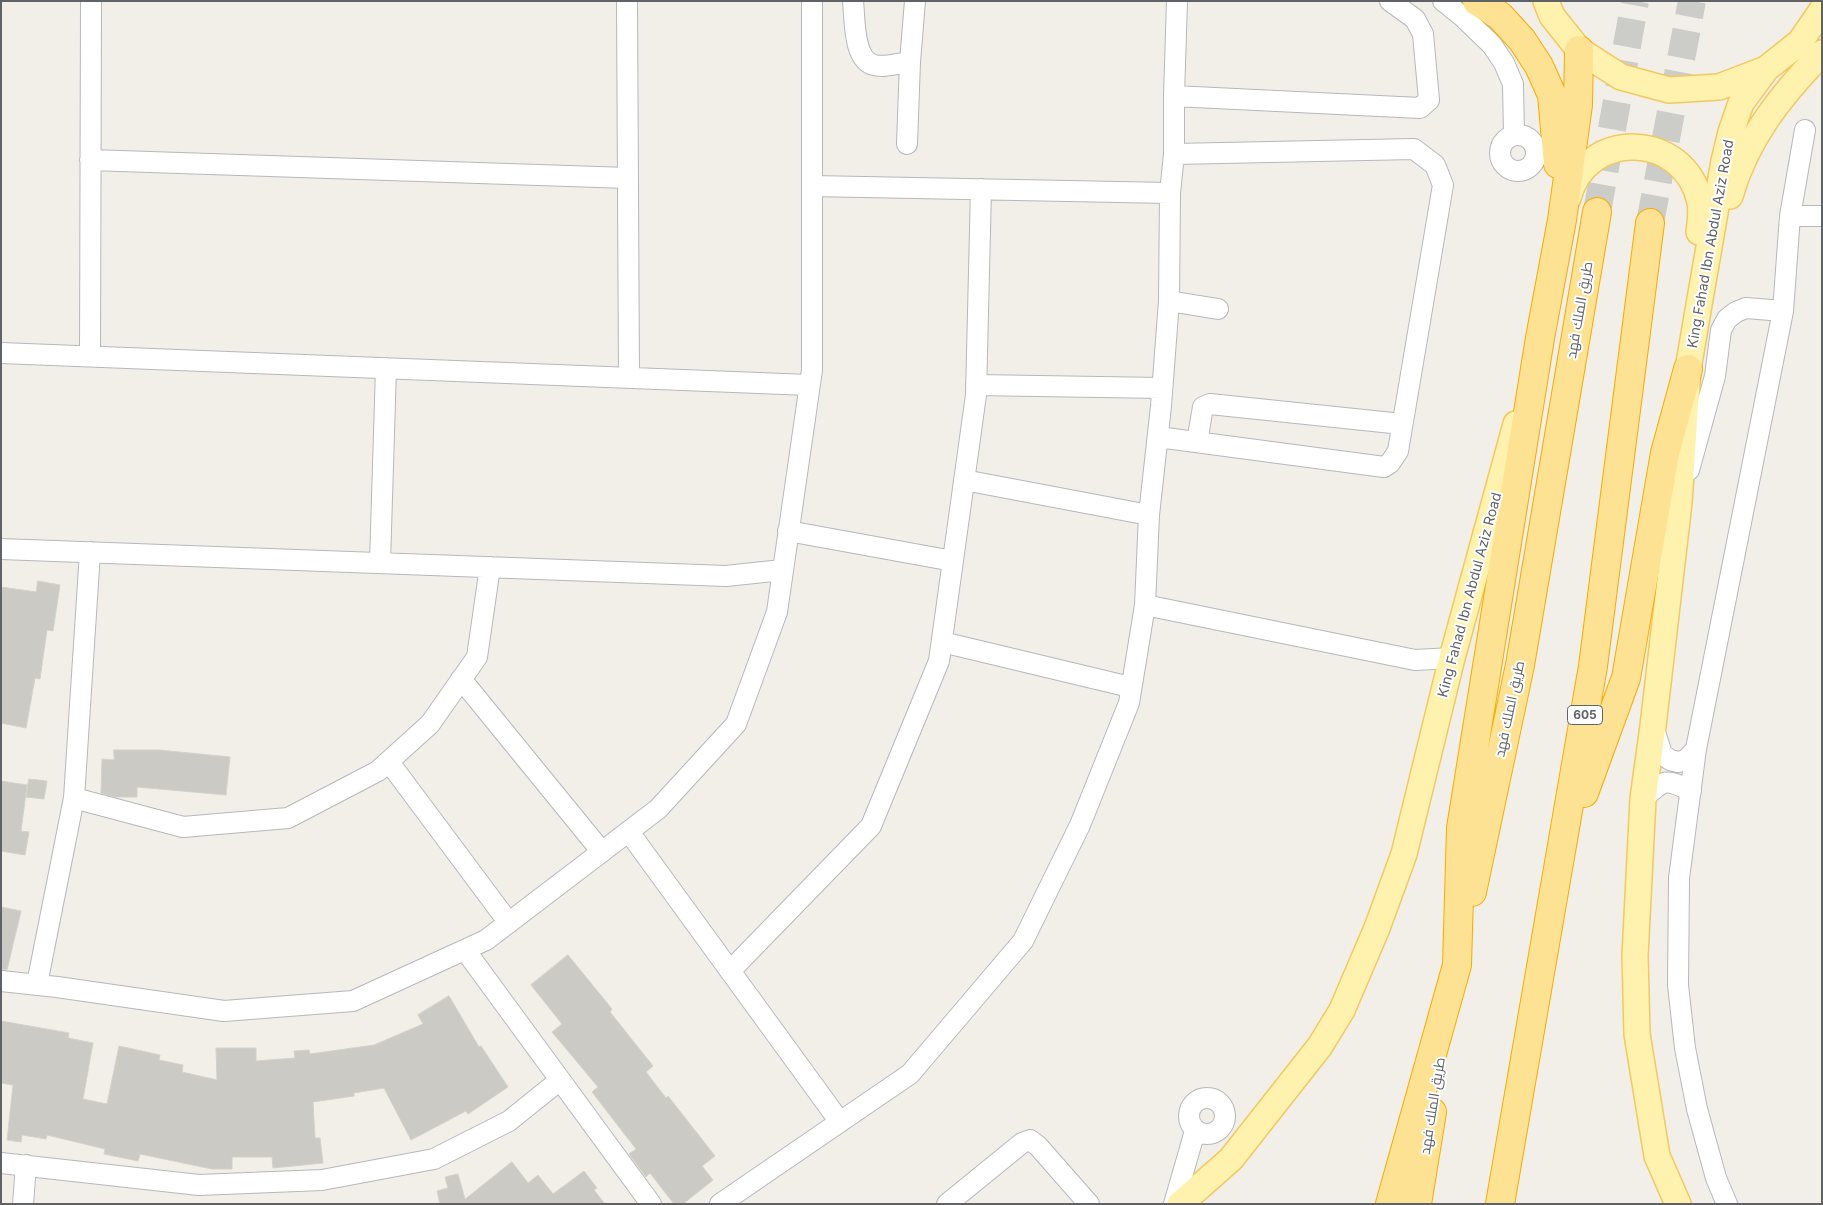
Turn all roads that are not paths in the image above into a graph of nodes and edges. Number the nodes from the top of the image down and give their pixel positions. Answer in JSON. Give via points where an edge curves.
{"nodes":[{"id":1,"x":91,"y":1,"type":"edge"},
{"id":2,"x":627,"y":1,"type":"edge"},
{"id":3,"x":812,"y":1,"type":"edge"},
{"id":4,"x":853,"y":1,"type":"edge"},
{"id":5,"x":915,"y":1,"type":"edge"},
{"id":6,"x":1177,"y":1,"type":"edge"},
{"id":7,"x":1390,"y":1,"type":"edge"},
{"id":8,"x":1442,"y":1,"type":"edge"},
{"id":9,"x":1478,"y":1,"type":"edge"},
{"id":10,"x":1546,"y":1,"type":"edge"},
{"id":11,"x":1822,"y":10,"type":"edge"},
{"id":12,"x":1579,"y":50,"type":"junction"},
{"id":13,"x":1822,"y":53,"type":"edge"},
{"id":14,"x":910,"y":62,"type":"junction"},
{"id":15,"x":1766,"y":69,"type":"junction"},
{"id":16,"x":1174,"y":96,"type":"junction"},
{"id":17,"x":1805,"y":130,"type":"dead end"},
{"id":18,"x":1514,"y":134,"type":"dead end"},
{"id":19,"x":907,"y":144,"type":"dead end"},
{"id":20,"x":1174,"y":154,"type":"junction"},
{"id":21,"x":90,"y":160,"type":"junction"},
{"id":22,"x":628,"y":178,"type":"junction"},
{"id":23,"x":812,"y":186,"type":"junction"},
{"id":24,"x":981,"y":189,"type":"junction"},
{"id":25,"x":1170,"y":193,"type":"junction"},
{"id":26,"x":1597,"y":212,"type":"tunnel mouth"},
{"id":27,"x":1790,"y":216,"type":"junction"},
{"id":28,"x":1822,"y":216,"type":"edge"},
{"id":29,"x":1562,"y":220,"type":"junction"},
{"id":30,"x":1650,"y":223,"type":"tunnel mouth"},
{"id":31,"x":1700,"y":299,"type":"junction"},
{"id":32,"x":1169,"y":301,"type":"junction"},
{"id":33,"x":1218,"y":309,"type":"dead end"},
{"id":34,"x":1783,"y":311,"type":"junction"},
{"id":35,"x":1540,"y":338,"type":"junction"},
{"id":36,"x":1,"y":353,"type":"edge"},
{"id":37,"x":90,"y":356,"type":"junction"},
{"id":38,"x":1690,"y":360,"type":"junction"},
{"id":39,"x":386,"y":368,"type":"junction"},
{"id":40,"x":629,"y":378,"type":"junction"},
{"id":41,"x":976,"y":385,"type":"junction"},
{"id":42,"x":810,"y":386,"type":"junction"},
{"id":43,"x":1162,"y":388,"type":"junction"},
{"id":44,"x":1402,"y":424,"type":"junction"},
{"id":45,"x":1158,"y":437,"type":"junction"},
{"id":46,"x":1197,"y":442,"type":"junction"},
{"id":47,"x":964,"y":480,"type":"junction"},
{"id":48,"x":1679,"y":503,"type":"junction"},
{"id":49,"x":1149,"y":514,"type":"junction"},
{"id":50,"x":788,"y":531,"type":"junction"},
{"id":51,"x":1,"y":549,"type":"edge"},
{"id":52,"x":90,"y":552,"type":"junction"},
{"id":53,"x":953,"y":561,"type":"junction"},
{"id":54,"x":380,"y":563,"type":"junction"},
{"id":55,"x":490,"y":567,"type":"junction"},
{"id":56,"x":782,"y":570,"type":"junction"},
{"id":57,"x":1145,"y":605,"type":"junction"},
{"id":58,"x":942,"y":642,"type":"junction"},
{"id":59,"x":1452,"y":658,"type":"junction"},
{"id":60,"x":461,"y":679,"type":"junction"},
{"id":61,"x":1130,"y":687,"type":"junction"},
{"id":62,"x":1654,"y":726,"type":"junction"},
{"id":63,"x":1696,"y":749,"type":"junction"},
{"id":64,"x":389,"y":762,"type":"junction"},
{"id":65,"x":1691,"y":791,"type":"junction"},
{"id":66,"x":74,"y":798,"type":"junction"},
{"id":67,"x":1643,"y":799,"type":"junction"},
{"id":68,"x":629,"y":832,"type":"junction"},
{"id":69,"x":602,"y":852,"type":"junction"},
{"id":70,"x":1560,"y":857,"type":"junction"},
{"id":71,"x":509,"y":923,"type":"junction"},
{"id":72,"x":465,"y":950,"type":"junction"},
{"id":73,"x":1457,"y":965,"type":"junction"},
{"id":74,"x":730,"y":971,"type":"junction"},
{"id":75,"x":1,"y":981,"type":"edge"},
{"id":76,"x":37,"y":984,"type":"junction"},
{"id":77,"x":560,"y":1080,"type":"junction"},
{"id":78,"x":840,"y":1122,"type":"junction"},
{"id":79,"x":1195,"y":1131,"type":"dead end"},
{"id":80,"x":1511,"y":1142,"type":"junction"},
{"id":81,"x":1,"y":1163,"type":"edge"},
{"id":82,"x":26,"y":1166,"type":"junction"},
{"id":83,"x":23,"y":1204,"type":"edge"},
{"id":84,"x":651,"y":1204,"type":"edge"},
{"id":85,"x":720,"y":1204,"type":"edge"},
{"id":86,"x":947,"y":1204,"type":"edge"},
{"id":87,"x":1089,"y":1204,"type":"edge"},
{"id":88,"x":1174,"y":1204,"type":"edge"},
{"id":89,"x":1180,"y":1204,"type":"edge"},
{"id":90,"x":1390,"y":1204,"type":"edge"},
{"id":91,"x":1417,"y":1204,"type":"edge"},
{"id":92,"x":1500,"y":1204,"type":"edge"},
{"id":93,"x":1513,"y":1204,"type":"edge"},
{"id":94,"x":1678,"y":1204,"type":"edge"},
{"id":95,"x":1727,"y":1204,"type":"edge"}],
"edges":[{"from":1,"to":21,"type":"street"},
{"from":2,"to":22,"type":"street"},
{"from":3,"to":23,"type":"street"},
{"from":4,"to":14,"type":"street","via":[[859,50],[865,61],[875,66]]},
{"from":5,"to":14,"type":"street"},
{"from":6,"to":16,"type":"street"},
{"from":7,"to":16,"type":"street","via":[[1415,20],[1424,34],[1429,100],[1420,108]]},
{"from":8,"to":18,"type":"street","via":[[1492,45],[1504,63],[1513,84]]},
{"from":9,"to":29,"type":"highway","via":[[1500,16],[1522,40],[1552,95]]},
{"from":10,"to":12,"type":"main road","via":[[1552,16]]},
{"from":11,"to":15,"type":"main road","via":[[1800,42]]},
{"from":12,"to":15,"type":"main road","via":[[1621,77],[1669,90],[1719,87]]},
{"from":12,"to":29,"type":"highway","via":[[1578,106]]},
{"from":13,"to":31,"type":"main road","via":[[1793,82],[1750,144],[1736,175]]},
{"from":14,"to":19,"type":"street"},
{"from":15,"to":31,"type":"main road","name":"King Fahad Ibn Abdul Aziz Road","via":[[1741,103],[1731,132]]},
{"from":16,"to":20,"type":"street"},
{"from":17,"to":27,"type":"street"},
{"from":20,"to":25,"type":"street"},
{"from":20,"to":44,"type":"street","via":[[1414,149],[1435,165],[1443,185]]},
{"from":21,"to":22,"type":"street"},
{"from":21,"to":37,"type":"street"},
{"from":22,"to":40,"type":"street"},
{"from":23,"to":24,"type":"street"},
{"from":23,"to":42,"type":"street"},
{"from":24,"to":25,"type":"street"},
{"from":24,"to":41,"type":"street"},
{"from":25,"to":32,"type":"street"},
{"from":26,"to":73,"type":"highway","name":"طريق الملك فهد","via":[[1520,664]]},
{"from":27,"to":28,"type":"street"},
{"from":27,"to":34,"type":"street"},
{"from":29,"to":35,"type":"highway"},
{"from":29,"to":38,"type":"main road","via":[[1570,189],[1579,173],[1606,153],[1622,147],[1650,148],[1680,166],[1694,183],[1701,203],[1688,296]]},
{"from":30,"to":70,"type":"highway","number":"605","via":[[1593,666]]},
{"from":31,"to":38,"type":"main road","name":"King Fahad Ibn Abdul Aziz Road"},
{"from":32,"to":33,"type":"street"},
{"from":32,"to":43,"type":"street"},
{"from":34,"to":48,"type":"street","via":[[1746,308],[1736,312],[1721,330],[1715,376]]},
{"from":34,"to":63,"type":"street"},
{"from":35,"to":59,"type":"main road","name":"King Fahad Ibn Abdul Aziz Road"},
{"from":35,"to":73,"type":"highway","via":[[1461,828]]},
{"from":36,"to":37,"type":"street"},
{"from":37,"to":39,"type":"street"},
{"from":38,"to":48,"type":"main road"},
{"from":38,"to":70,"type":"highway","via":[[1665,453],[1626,678]]},
{"from":39,"to":40,"type":"street"},
{"from":39,"to":54,"type":"street"},
{"from":40,"to":42,"type":"street"},
{"from":41,"to":43,"type":"street"},
{"from":41,"to":47,"type":"street"},
{"from":42,"to":50,"type":"street"},
{"from":43,"to":45,"type":"street"},
{"from":44,"to":46,"type":"street","via":[[1210,404],[1203,407]]},
{"from":44,"to":46,"type":"street","via":[[1398,451],[1384,467]]},
{"from":45,"to":46,"type":"street"},
{"from":45,"to":49,"type":"street"},
{"from":47,"to":49,"type":"street"},
{"from":47,"to":53,"type":"street"},
{"from":48,"to":62,"type":"main road"},
{"from":49,"to":57,"type":"street"},
{"from":50,"to":53,"type":"street"},
{"from":50,"to":56,"type":"street"},
{"from":51,"to":52,"type":"street"},
{"from":52,"to":54,"type":"street"},
{"from":52,"to":66,"type":"street"},
{"from":53,"to":58,"type":"street"},
{"from":54,"to":55,"type":"street"},
{"from":55,"to":56,"type":"street","via":[[726,576]]},
{"from":55,"to":60,"type":"street","via":[[477,657]]},
{"from":56,"to":68,"type":"street","via":[[777,612],[736,724],[658,810]]},
{"from":57,"to":59,"type":"street","via":[[1415,660]]},
{"from":57,"to":61,"type":"street"},
{"from":58,"to":61,"type":"street"},
{"from":58,"to":74,"type":"street","via":[[939,661],[871,826]]},
{"from":59,"to":89,"type":"main road","name":"King Fahad Ibn Abdul Aziz Road","via":[[1404,854],[1342,1010],[1320,1046],[1232,1159]]},
{"from":60,"to":64,"type":"street","via":[[430,724]]},
{"from":60,"to":69,"type":"street"},
{"from":61,"to":78,"type":"street","via":[[1129,703],[1080,825],[1023,941],[910,1074]]},
{"from":62,"to":63,"type":"street","via":[[1662,754],[1670,760],[1686,760]]},
{"from":62,"to":67,"type":"main road"},
{"from":63,"to":65,"type":"street"},
{"from":64,"to":66,"type":"street","via":[[378,772],[288,818],[183,826]]},
{"from":64,"to":71,"type":"street"},
{"from":65,"to":67,"type":"street","via":[[1667,781],[1656,786]]},
{"from":65,"to":95,"type":"street","via":[[1679,878],[1678,985],[1696,1109]]},
{"from":66,"to":76,"type":"street"},
{"from":67,"to":94,"type":"main road","via":[[1635,956],[1637,1034],[1657,1156]]},
{"from":68,"to":69,"type":"street"},
{"from":68,"to":74,"type":"street"},
{"from":69,"to":71,"type":"street"},
{"from":70,"to":80,"type":"highway","number":"605"},
{"from":71,"to":72,"type":"street"},
{"from":72,"to":76,"type":"street","via":[[353,1001],[224,1011]]},
{"from":72,"to":77,"type":"street"},
{"from":73,"to":90,"type":"highway"},
{"from":73,"to":91,"type":"highway","name":"طريق الملك فهد"},
{"from":74,"to":78,"type":"street"},
{"from":75,"to":76,"type":"street"},
{"from":77,"to":82,"type":"street","via":[[510,1121],[434,1159],[322,1180],[199,1185]]},
{"from":77,"to":84,"type":"street"},
{"from":78,"to":85,"type":"street"},
{"from":79,"to":88,"type":"street"},
{"from":80,"to":92,"type":"highway","number":"605"},
{"from":80,"to":93,"type":"highway"},
{"from":81,"to":82,"type":"street"},
{"from":82,"to":83,"type":"street"},
{"from":86,"to":87,"type":"street","via":[[1022,1143],[1030,1140]]}]}
